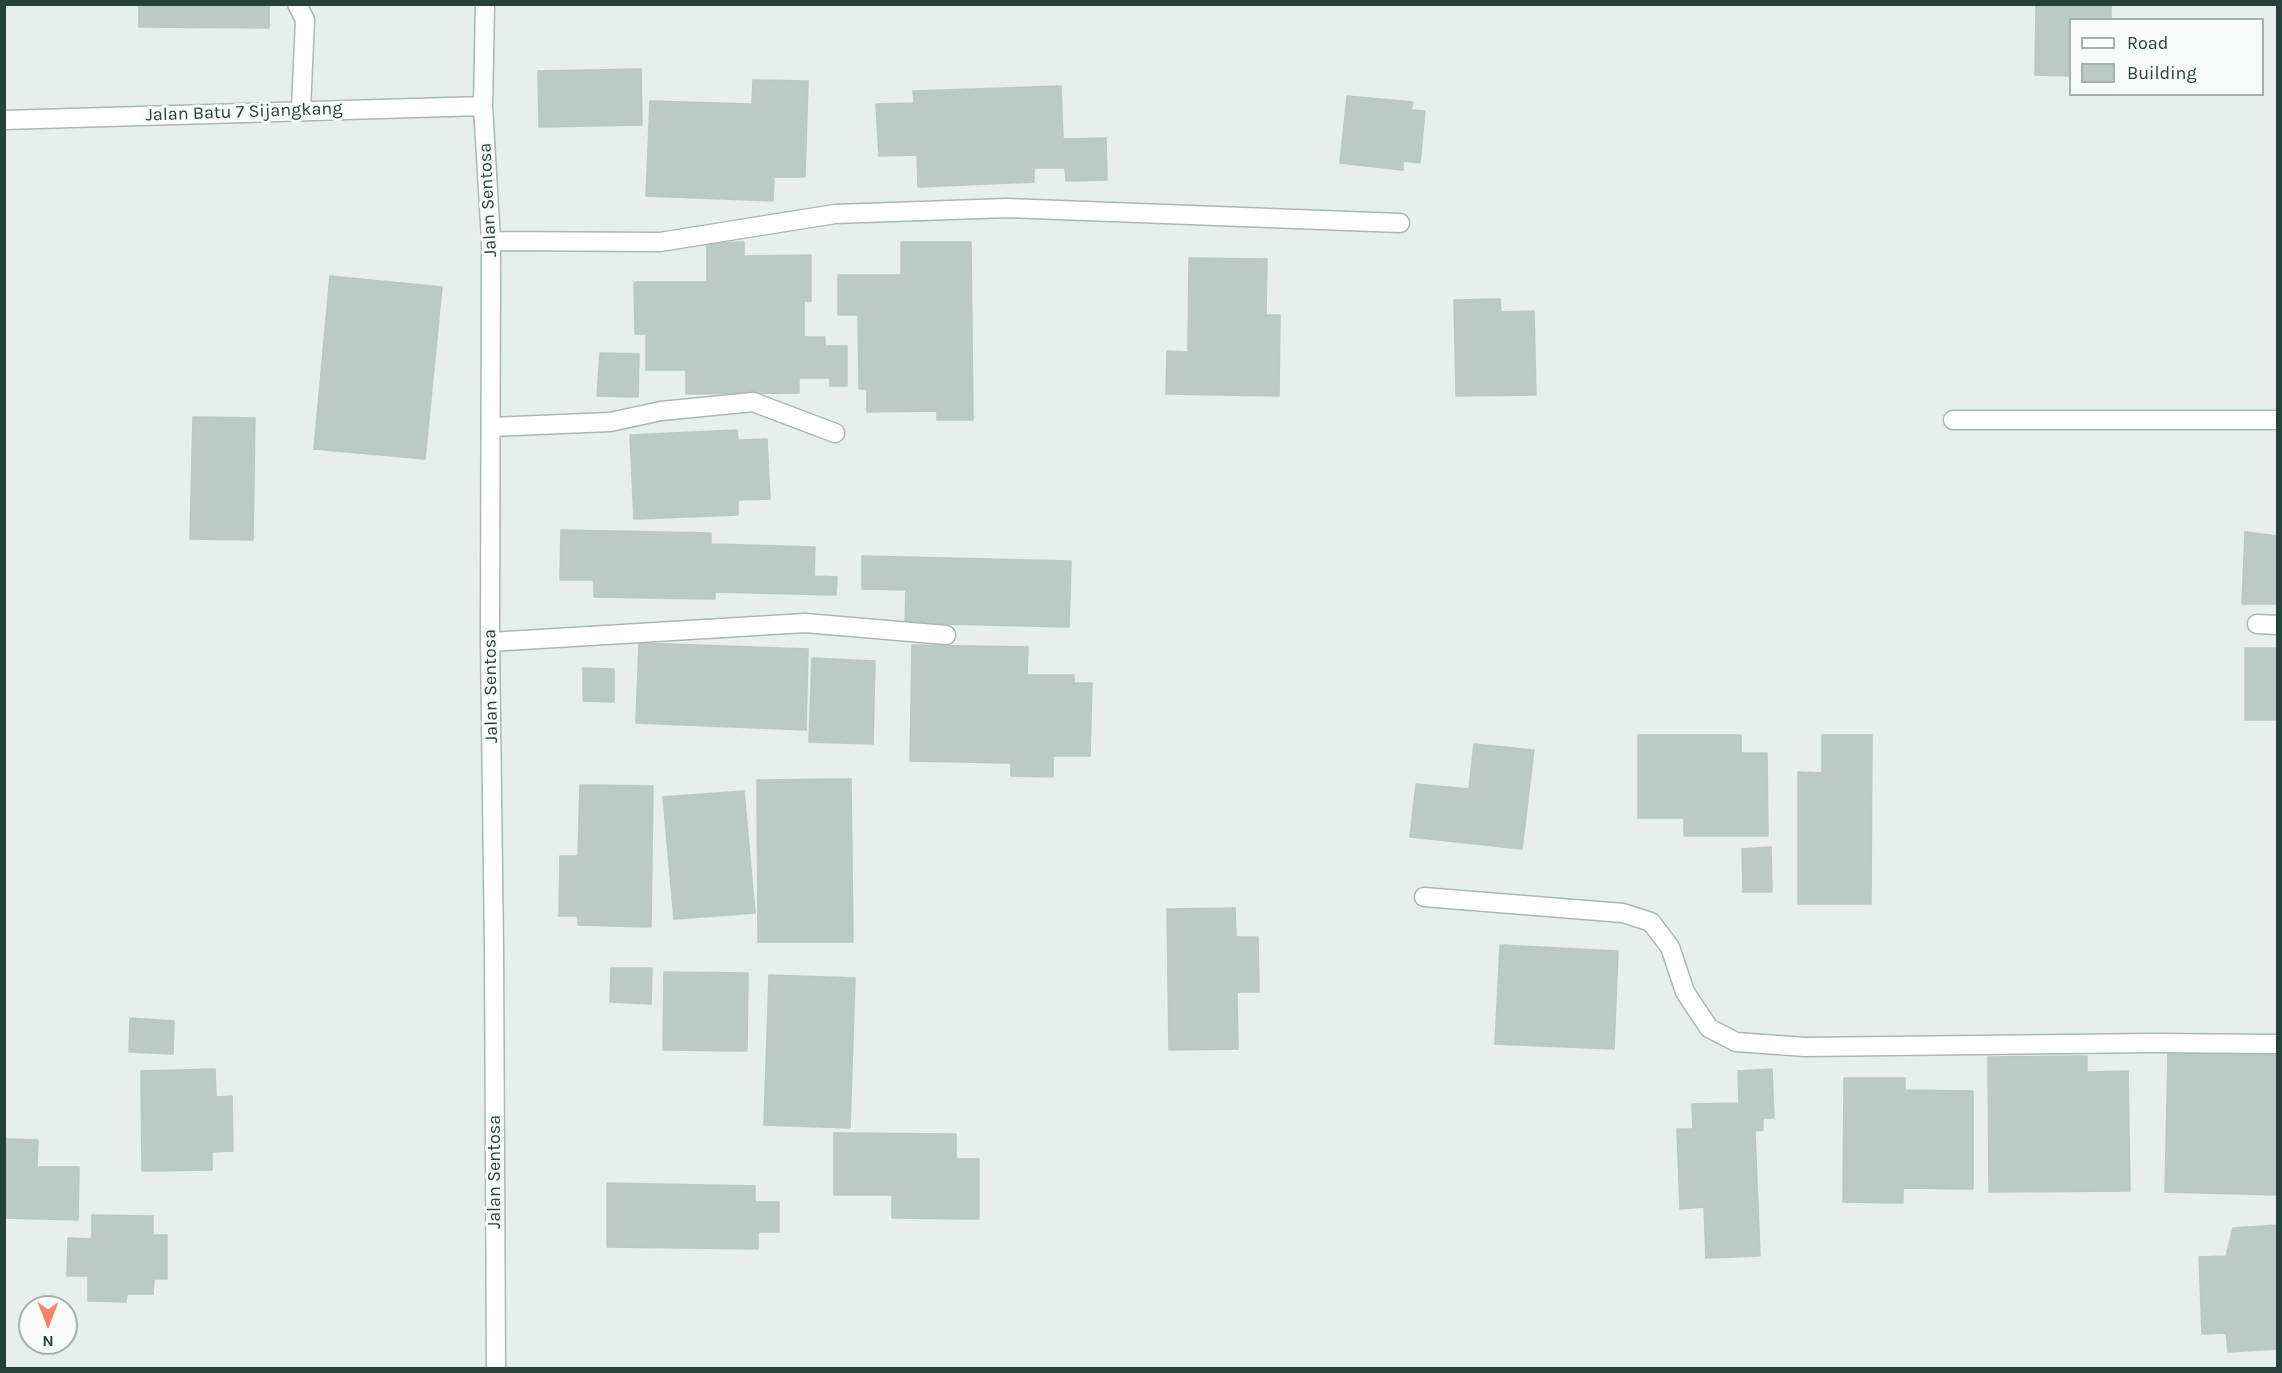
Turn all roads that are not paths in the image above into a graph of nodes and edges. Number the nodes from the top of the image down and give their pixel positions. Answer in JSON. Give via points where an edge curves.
{"nodes":[{"id":1,"x":297,"y":4,"type":"edge"},
{"id":2,"x":485,"y":4,"type":"edge"},
{"id":3,"x":483,"y":106,"type":"junction"},
{"id":4,"x":302,"y":110,"type":"junction"},
{"id":5,"x":4,"y":120,"type":"edge"},
{"id":6,"x":1400,"y":222,"type":"dead end"},
{"id":7,"x":491,"y":241,"type":"junction"},
{"id":8,"x":1953,"y":420,"type":"dead end"},
{"id":9,"x":2277,"y":420,"type":"edge"},
{"id":10,"x":490,"y":427,"type":"junction"},
{"id":11,"x":835,"y":433,"type":"dead end"},
{"id":12,"x":2257,"y":624,"type":"dead end"},
{"id":13,"x":2277,"y":625,"type":"edge"},
{"id":14,"x":946,"y":635,"type":"dead end"},
{"id":15,"x":490,"y":642,"type":"junction"},
{"id":16,"x":1424,"y":897,"type":"dead end"},
{"id":17,"x":2277,"y":1044,"type":"edge"},
{"id":18,"x":496,"y":1368,"type":"edge"}],
"edges":[{"from":1,"to":4,"type":"street","via":[[305,20]]},
{"from":2,"to":3,"type":"street","name":"Jalan Sentosa"},
{"from":3,"to":4,"type":"street","name":"Jalan Batu 7 Sijangkang"},
{"from":3,"to":7,"type":"street","name":"Jalan Sentosa"},
{"from":4,"to":5,"type":"street","name":"Jalan Batu 7 Sijangkang"},
{"from":6,"to":7,"type":"street","via":[[1007,208],[835,214],[660,242]]},
{"from":7,"to":10,"type":"street","name":"Jalan Sentosa"},
{"from":8,"to":9,"type":"street"},
{"from":10,"to":11,"type":"street","via":[[609,422],[661,411],[753,402]]},
{"from":10,"to":15,"type":"street","name":"Jalan Sentosa"},
{"from":12,"to":13,"type":"street"},
{"from":14,"to":15,"type":"street","via":[[805,622]]},
{"from":15,"to":18,"type":"street","name":"Jalan Sentosa"},
{"from":16,"to":17,"type":"street","via":[[1623,913],[1651,922],[1670,947],[1685,992],[1708,1028],[1736,1042],[1805,1047]]}]}
